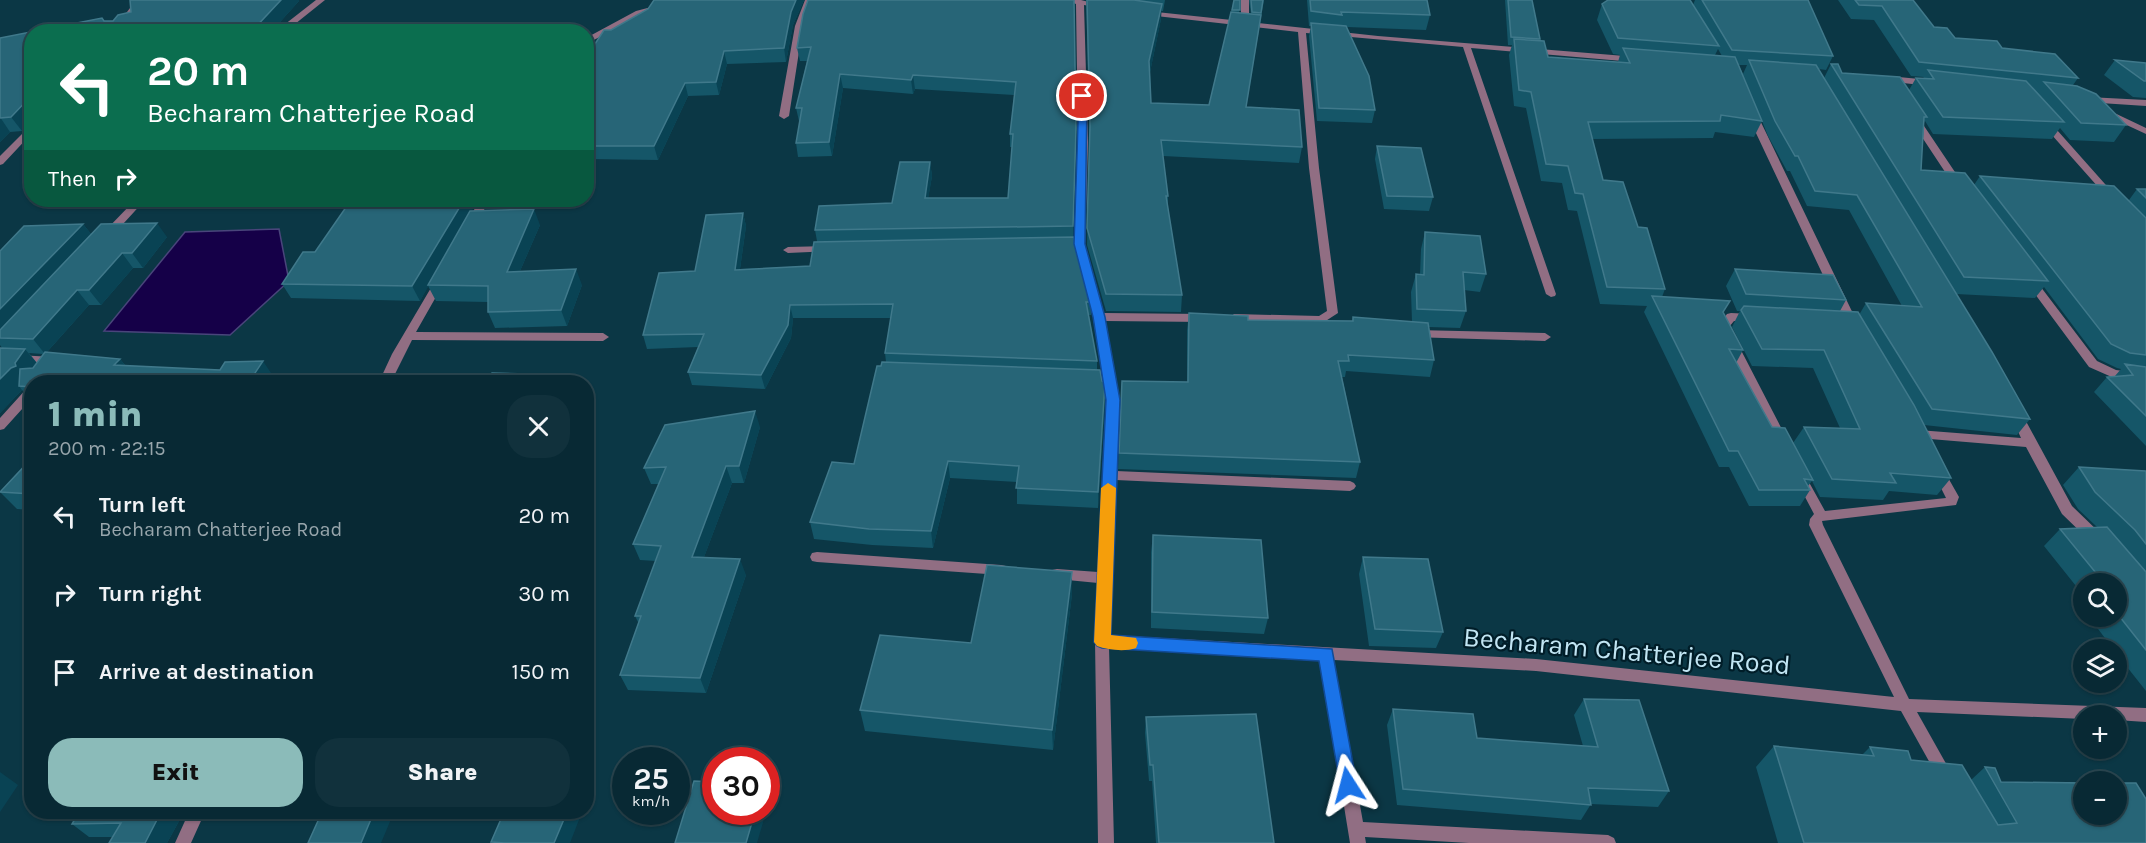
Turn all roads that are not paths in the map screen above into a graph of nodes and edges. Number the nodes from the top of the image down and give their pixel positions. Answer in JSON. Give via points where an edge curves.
{"nodes":[{"id":1,"x":140,"y":0,"type":"edge"},
{"id":2,"x":321,"y":0,"type":"edge"},
{"id":3,"x":808,"y":0,"type":"edge"},
{"id":4,"x":1245,"y":0,"type":"edge"},
{"id":5,"x":1074,"y":1,"type":"edge"},
{"id":6,"x":653,"y":4,"type":"edge"},
{"id":7,"x":663,"y":6,"type":"edge"},
{"id":8,"x":1114,"y":8,"type":"edge"},
{"id":9,"x":1137,"y":12,"type":"edge"},
{"id":10,"x":122,"y":24,"type":"edge"},
{"id":11,"x":290,"y":24,"type":"edge"},
{"id":12,"x":1245,"y":24,"type":"junction"},
{"id":13,"x":1302,"y":30,"type":"junction"},
{"id":14,"x":594,"y":37,"type":"edge"},
{"id":15,"x":1466,"y":45,"type":"junction"},
{"id":16,"x":1640,"y":60,"type":"edge"},
{"id":17,"x":1887,"y":82,"type":"edge"},
{"id":18,"x":1946,"y":85,"type":"edge"},
{"id":19,"x":1745,"y":98,"type":"edge"},
{"id":20,"x":2146,"y":103,"type":"edge"},
{"id":21,"x":1906,"y":105,"type":"edge"},
{"id":22,"x":2035,"y":110,"type":"edge"},
{"id":23,"x":784,"y":116,"type":"dead end"},
{"id":24,"x":2146,"y":131,"type":"edge"},
{"id":25,"x":24,"y":136,"type":"edge"},
{"id":26,"x":0,"y":162,"type":"edge"},
{"id":27,"x":1967,"y":197,"type":"edge"},
{"id":28,"x":2119,"y":205,"type":"edge"},
{"id":29,"x":133,"y":207,"type":"edge"},
{"id":30,"x":480,"y":207,"type":"edge"},
{"id":31,"x":465,"y":238,"type":"edge"},
{"id":32,"x":101,"y":241,"type":"edge"},
{"id":33,"x":843,"y":249,"type":"edge"},
{"id":34,"x":788,"y":250,"type":"dead end"},
{"id":35,"x":448,"y":267,"type":"edge"},
{"id":36,"x":2025,"y":273,"type":"edge"},
{"id":37,"x":1551,"y":294,"type":"dead end"},
{"id":38,"x":1099,"y":317,"type":"junction"},
{"id":39,"x":1216,"y":318,"type":"edge"},
{"id":40,"x":1227,"y":318,"type":"edge"},
{"id":41,"x":1764,"y":318,"type":"edge"},
{"id":42,"x":1321,"y":320,"type":"junction"},
{"id":43,"x":1342,"y":323,"type":"edge"},
{"id":44,"x":1850,"y":326,"type":"edge"},
{"id":45,"x":1403,"y":333,"type":"edge"},
{"id":46,"x":408,"y":336,"type":"junction"},
{"id":47,"x":1545,"y":337,"type":"dead end"},
{"id":48,"x":603,"y":338,"type":"dead end"},
{"id":49,"x":0,"y":358,"type":"edge"},
{"id":50,"x":43,"y":375,"type":"edge"},
{"id":51,"x":388,"y":375,"type":"edge"},
{"id":52,"x":2146,"y":378,"type":"edge"},
{"id":53,"x":24,"y":399,"type":"edge"},
{"id":54,"x":2010,"y":403,"type":"edge"},
{"id":55,"x":0,"y":426,"type":"edge"},
{"id":56,"x":2030,"y":443,"type":"junction"},
{"id":57,"x":1109,"y":476,"type":"junction"},
{"id":58,"x":1350,"y":486,"type":"dead end"},
{"id":59,"x":1821,"y":516,"type":"junction"},
{"id":60,"x":2105,"y":547,"type":"edge"},
{"id":61,"x":817,"y":557,"type":"dead end"},
{"id":62,"x":1020,"y":572,"type":"edge"},
{"id":63,"x":1044,"y":574,"type":"edge"},
{"id":64,"x":1104,"y":578,"type":"junction"},
{"id":65,"x":1102,"y":642,"type":"junction"},
{"id":66,"x":1326,"y":654,"type":"junction"},
{"id":67,"x":1905,"y":705,"type":"junction"},
{"id":68,"x":2146,"y":716,"type":"edge"},
{"id":69,"x":1955,"y":794,"type":"edge"},
{"id":70,"x":194,"y":819,"type":"edge"},
{"id":71,"x":1357,"y":836,"type":"edge"},
{"id":72,"x":183,"y":843,"type":"edge"},
{"id":73,"x":1106,"y":843,"type":"edge"},
{"id":74,"x":1608,"y":843,"type":"edge"}],
"edges":[{"from":1,"to":10,"type":"street"},
{"from":2,"to":11,"type":"street"},
{"from":3,"to":23,"type":"street","via":[[799,26]]},
{"from":4,"to":12,"type":"street"},
{"from":5,"to":8,"type":"street"},
{"from":5,"to":38,"type":"street","via":[[1083,142],[1074,245]]},
{"from":6,"to":7,"type":"street"},
{"from":6,"to":14,"type":"street"},
{"from":9,"to":12,"type":"street"},
{"from":12,"to":13,"type":"street"},
{"from":13,"to":15,"type":"street"},
{"from":13,"to":42,"type":"street","via":[[1314,168],[1333,313]]},
{"from":15,"to":16,"type":"street"},
{"from":15,"to":37,"type":"street"},
{"from":17,"to":18,"type":"street"},
{"from":19,"to":44,"type":"street"},
{"from":20,"to":24,"type":"street","via":[[2079,100]]},
{"from":21,"to":27,"type":"street"},
{"from":22,"to":28,"type":"street"},
{"from":25,"to":26,"type":"street"},
{"from":29,"to":32,"type":"street"},
{"from":30,"to":31,"type":"street"},
{"from":33,"to":34,"type":"street"},
{"from":35,"to":46,"type":"street"},
{"from":36,"to":52,"type":"street","via":[[2093,364],[2114,374]]},
{"from":38,"to":39,"type":"street"},
{"from":38,"to":57,"type":"street"},
{"from":40,"to":42,"type":"street"},
{"from":41,"to":59,"type":"street","via":[[1731,317],[1723,327]]},
{"from":42,"to":43,"type":"street"},
{"from":45,"to":47,"type":"street"},
{"from":46,"to":48,"type":"street"},
{"from":46,"to":51,"type":"street"},
{"from":49,"to":50,"type":"street","via":[[53,361]]},
{"from":53,"to":55,"type":"street"},
{"from":54,"to":56,"type":"street"},
{"from":56,"to":59,"type":"street","via":[[1921,440],[1953,501]]},
{"from":56,"to":60,"type":"street","via":[[2067,510]]},
{"from":57,"to":58,"type":"street"},
{"from":57,"to":64,"type":"street"},
{"from":59,"to":67,"type":"street","via":[[1816,525]]},
{"from":61,"to":62,"type":"street"},
{"from":63,"to":64,"type":"street"},
{"from":64,"to":65,"type":"street"},
{"from":65,"to":66,"type":"street","name":"Becharam Chatterjee Road"},
{"from":65,"to":73,"type":"street"},
{"from":66,"to":67,"type":"street","name":"Becharam Chatterjee Road","via":[[1536,665]]},
{"from":66,"to":71,"type":"street"},
{"from":67,"to":68,"type":"street","name":"Becharam Chatterjee Road"},
{"from":67,"to":69,"type":"street"},
{"from":70,"to":72,"type":"street"},
{"from":71,"to":74,"type":"street"}]}
